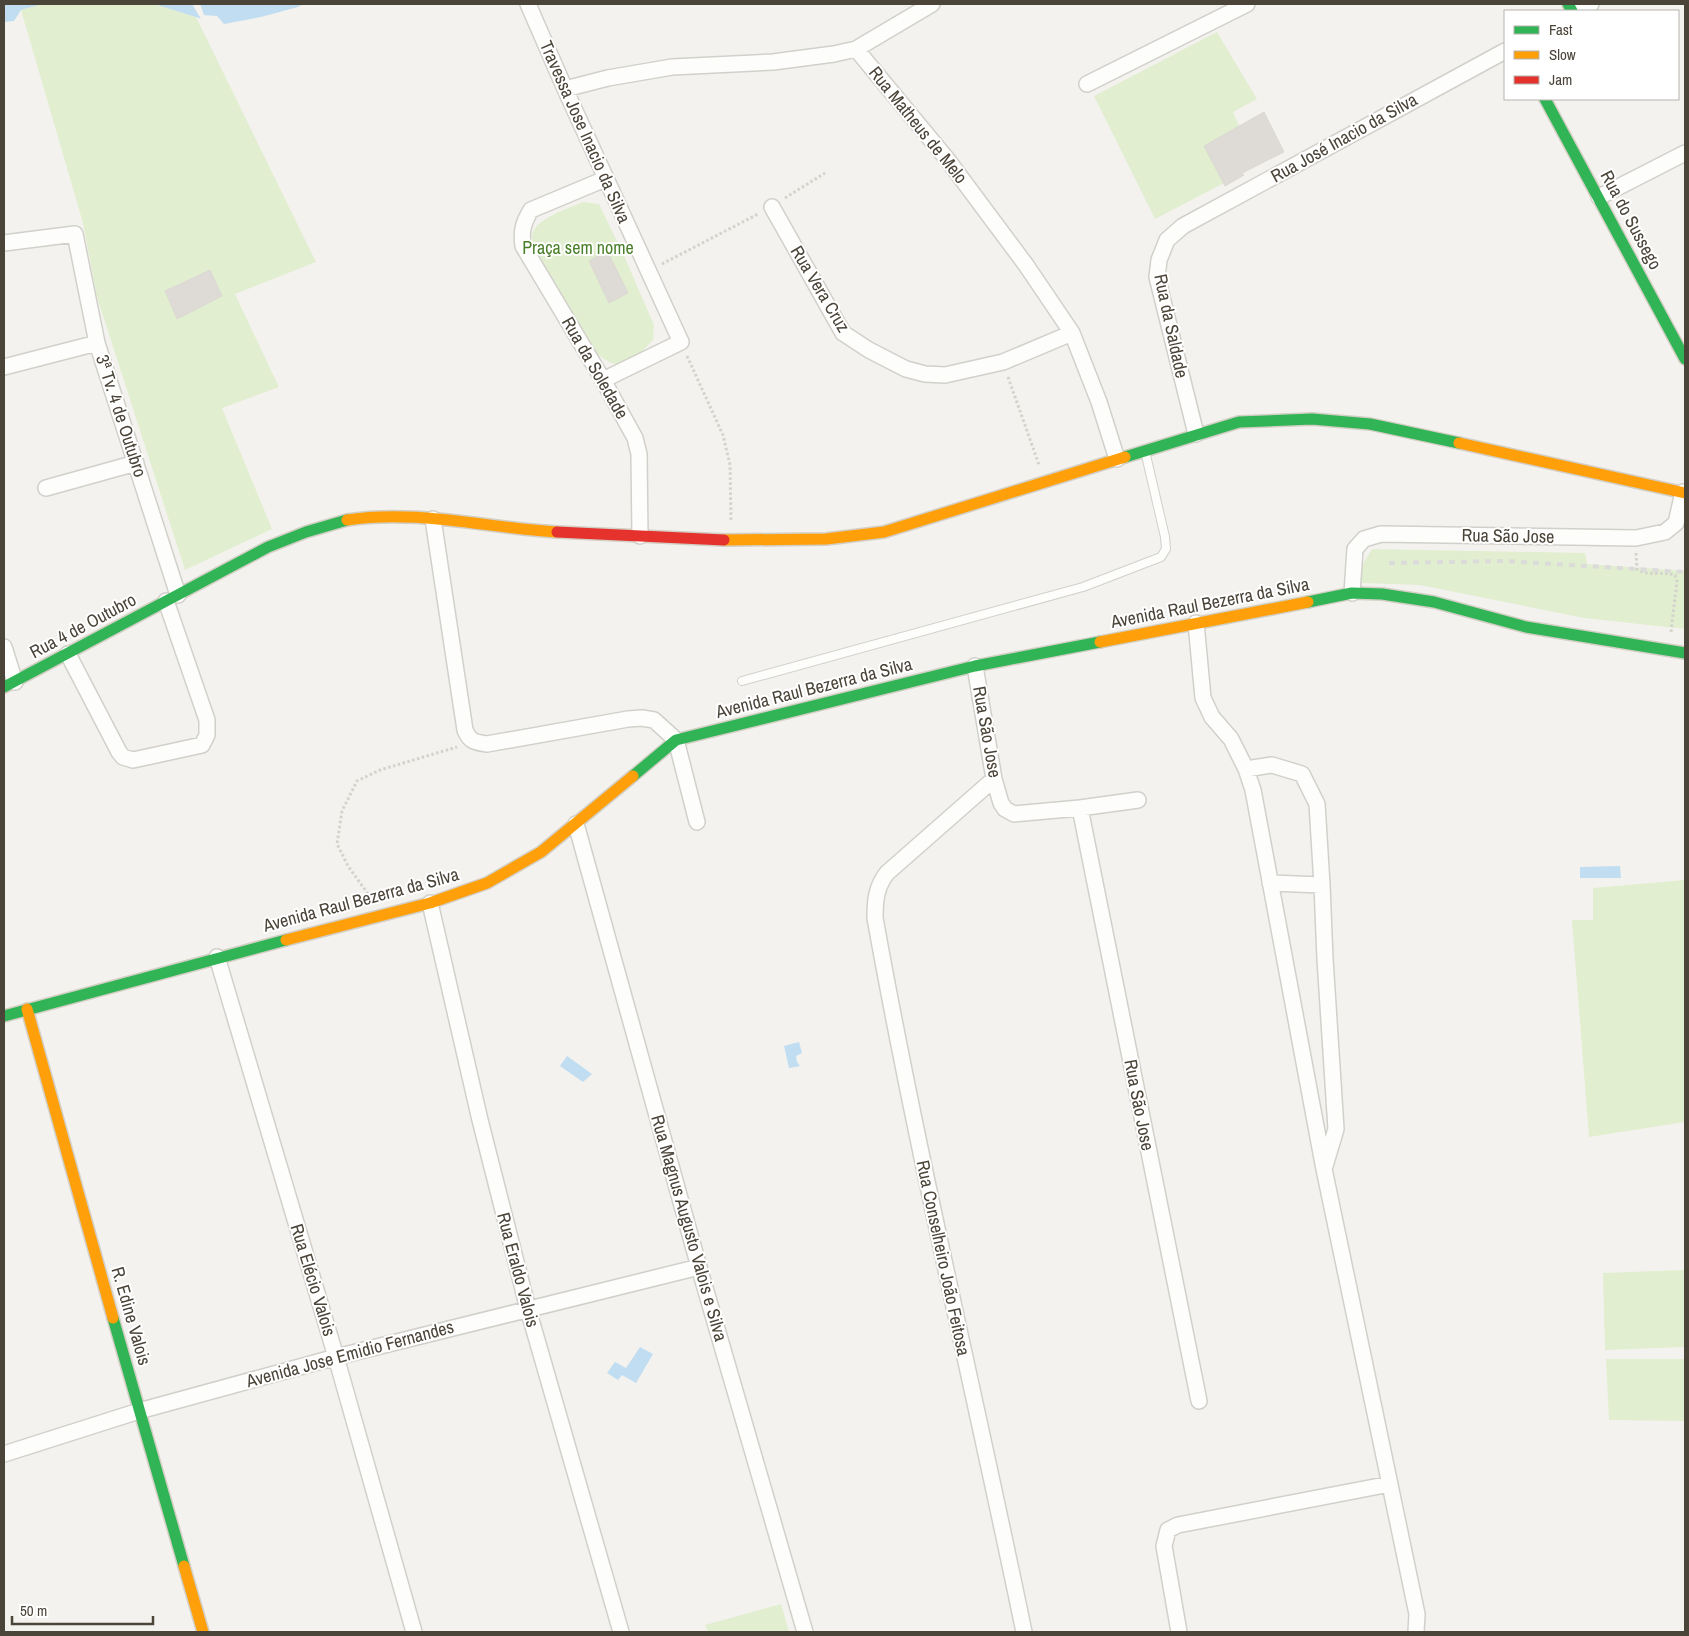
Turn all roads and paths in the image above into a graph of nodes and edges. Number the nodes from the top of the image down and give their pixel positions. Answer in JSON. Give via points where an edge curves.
{"nodes":[{"id":1,"x":528,"y":4,"type":"edge"},
{"id":2,"x":932,"y":4,"type":"edge"},
{"id":3,"x":1247,"y":4,"type":"edge"},
{"id":4,"x":1591,"y":4,"type":"edge"},
{"id":5,"x":1578,"y":10,"type":"edge"},
{"id":6,"x":856,"y":49,"type":"junction"},
{"id":7,"x":1504,"y":52,"type":"edge"},
{"id":8,"x":1087,"y":84,"type":"dead end"},
{"id":9,"x":565,"y":89,"type":"junction"},
{"id":10,"x":1546,"y":100,"type":"edge"},
{"id":11,"x":1685,"y":153,"type":"edge"},
{"id":12,"x":825,"y":173,"type":"dead end"},
{"id":13,"x":606,"y":179,"type":"junction"},
{"id":14,"x":1599,"y":197,"type":"junction"},
{"id":15,"x":772,"y":207,"type":"junction"},
{"id":16,"x":1184,"y":226,"type":"joint"},
{"id":17,"x":4,"y":243,"type":"edge"},
{"id":18,"x":648,"y":271,"type":"junction"},
{"id":19,"x":1072,"y":333,"type":"junction"},
{"id":20,"x":98,"y":342,"type":"junction"},
{"id":21,"x":681,"y":342,"type":"junction"},
{"id":22,"x":1685,"y":359,"type":"edge"},
{"id":23,"x":1003,"y":362,"type":"junction"},
{"id":24,"x":4,"y":367,"type":"edge"},
{"id":25,"x":603,"y":380,"type":"junction"},
{"id":26,"x":1196,"y":434,"type":"junction"},
{"id":27,"x":1145,"y":451,"type":"junction"},
{"id":28,"x":1117,"y":458,"type":"junction"},
{"id":29,"x":136,"y":463,"type":"junction"},
{"id":30,"x":1046,"y":482,"type":"junction"},
{"id":31,"x":1685,"y":487,"type":"edge"},
{"id":32,"x":46,"y":488,"type":"dead end"},
{"id":33,"x":434,"y":519,"type":"junction"},
{"id":34,"x":640,"y":536,"type":"junction"},
{"id":35,"x":1636,"y":538,"type":"junction"},
{"id":36,"x":731,"y":541,"type":"junction"},
{"id":37,"x":1352,"y":593,"type":"junction"},
{"id":38,"x":172,"y":598,"type":"junction"},
{"id":39,"x":1196,"y":623,"type":"junction"},
{"id":40,"x":4,"y":647,"type":"edge"},
{"id":41,"x":1668,"y":650,"type":"junction"},
{"id":42,"x":1685,"y":653,"type":"edge"},
{"id":43,"x":68,"y":654,"type":"junction"},
{"id":44,"x":975,"y":666,"type":"junction"},
{"id":45,"x":742,"y":681,"type":"dead end"},
{"id":46,"x":9,"y":685,"type":"edge"},
{"id":47,"x":676,"y":740,"type":"junction"},
{"id":48,"x":481,"y":743,"type":"junction"},
{"id":49,"x":1246,"y":769,"type":"junction"},
{"id":50,"x":994,"y":779,"type":"junction"},
{"id":51,"x":1138,"y":800,"type":"dead end"},
{"id":52,"x":1080,"y":808,"type":"junction"},
{"id":53,"x":697,"y":822,"type":"dead end"},
{"id":54,"x":576,"y":824,"type":"junction"},
{"id":55,"x":1270,"y":883,"type":"junction"},
{"id":56,"x":1322,"y":885,"type":"junction"},
{"id":57,"x":430,"y":903,"type":"junction"},
{"id":58,"x":383,"y":915,"type":"junction"},
{"id":59,"x":217,"y":956,"type":"junction"},
{"id":60,"x":27,"y":1008,"type":"junction"},
{"id":61,"x":4,"y":1016,"type":"edge"},
{"id":62,"x":1324,"y":1169,"type":"junction"},
{"id":63,"x":699,"y":1267,"type":"junction"},
{"id":64,"x":528,"y":1309,"type":"junction"},
{"id":65,"x":336,"y":1357,"type":"junction"},
{"id":66,"x":1199,"y":1401,"type":"dead end"},
{"id":67,"x":139,"y":1411,"type":"junction"},
{"id":68,"x":4,"y":1454,"type":"edge"},
{"id":69,"x":1390,"y":1484,"type":"junction"},
{"id":70,"x":203,"y":1632,"type":"edge"},
{"id":71,"x":414,"y":1632,"type":"edge"},
{"id":72,"x":621,"y":1632,"type":"edge"},
{"id":73,"x":806,"y":1632,"type":"edge"},
{"id":74,"x":1024,"y":1632,"type":"edge"},
{"id":75,"x":1179,"y":1632,"type":"edge"},
{"id":76,"x":1416,"y":1632,"type":"edge"}],
"edges":[{"from":1,"to":9,"type":"street","name":"Travessa Jose Inacio da Silva"},
{"from":2,"to":6,"type":"street"},
{"from":3,"to":8,"type":"street"},
{"from":4,"to":5,"type":"street"},
{"from":6,"to":9,"type":"street","name":"Rua Matheus de Melo","via":[[773,62],[672,67]]},
{"from":6,"to":19,"type":"street","name":"Rua Matheus de Melo","via":[[947,159]]},
{"from":7,"to":16,"type":"street","name":"Rua José Inacio da Silva"},
{"from":9,"to":13,"type":"street","name":"Travessa Jose Inacio da Silva"},
{"from":10,"to":14,"type":"street","name":"Rua do Sussego"},
{"from":11,"to":14,"type":"street"},
{"from":12,"to":15,"type":"path"},
{"from":13,"to":18,"type":"street","name":"Travessa Jose Inacio da Silva"},
{"from":13,"to":25,"type":"street","name":"Rua da Soledade","via":[[531,210],[521,231],[523,246]]},
{"from":14,"to":22,"type":"street","name":"Rua do Sussego"},
{"from":15,"to":18,"type":"path"},
{"from":15,"to":23,"type":"street","name":"Rua Vera Cruz","via":[[844,333],[855,342],[906,369],[925,374],[945,374]]},
{"from":16,"to":26,"type":"street","name":"Rua da Saldade","via":[[1167,240],[1159,260],[1157,278]]},
{"from":17,"to":20,"type":"street","name":"3ª Tv. 4 de Outubro","via":[[75,234]]},
{"from":18,"to":21,"type":"street","name":"Travessa Jose Inacio da Silva"},
{"from":19,"to":23,"type":"street","name":"Rua Vera Cruz"},
{"from":19,"to":28,"type":"street","name":"Rua Matheus de Melo","via":[[1100,402]]},
{"from":20,"to":24,"type":"street"},
{"from":20,"to":29,"type":"street","name":"3ª Tv. 4 de Outubro"},
{"from":21,"to":25,"type":"street"},
{"from":21,"to":36,"type":"path","via":[[723,435],[730,465]]},
{"from":23,"to":30,"type":"path"},
{"from":25,"to":34,"type":"street","name":"Rua da Soledade","via":[[635,438],[639,454]]},
{"from":26,"to":27,"type":"street","name":"Rua 4 de Outubro"},
{"from":26,"to":31,"type":"street","name":"Rua 4 de Outubro","via":[[1239,422],[1312,419],[1370,424]]},
{"from":27,"to":28,"type":"street","name":"Rua 4 de Outubro"},
{"from":27,"to":45,"type":"lane","via":[[1166,537],[1166,549],[1161,557],[1083,587]]},
{"from":28,"to":30,"type":"street","name":"Rua 4 de Outubro"},
{"from":29,"to":32,"type":"street"},
{"from":29,"to":38,"type":"street","name":"3ª Tv. 4 de Outubro"},
{"from":30,"to":36,"type":"street","name":"Rua 4 de Outubro","via":[[880,534],[849,538]]},
{"from":31,"to":35,"type":"street","name":"Rua São Jose","via":[[1676,523],[1665,532]]},
{"from":33,"to":34,"type":"street","name":"Rua 4 de Outubro"},
{"from":33,"to":38,"type":"street","name":"Rua 4 de Outubro","via":[[374,517],[332,524],[268,547]]},
{"from":33,"to":48,"type":"street","via":[[465,730],[468,738]]},
{"from":34,"to":36,"type":"street","name":"Rua 4 de Outubro"},
{"from":35,"to":37,"type":"street","name":"Rua São Jose","via":[[1381,534],[1364,539],[1355,549]]},
{"from":35,"to":41,"type":"path","via":[[1637,569],[1643,573],[1675,574],[1677,581]]},
{"from":37,"to":39,"type":"street","name":"Avenida Raul Bezerra da Silva"},
{"from":37,"to":41,"type":"street","name":"Avenida Raul Bezerra da Silva","via":[[1434,602],[1526,627]]},
{"from":38,"to":43,"type":"street","name":"Rua 4 de Outubro"},
{"from":38,"to":43,"type":"street","name":"3ª Tv. 4 de Outubro","via":[[207,720],[207,735],[202,745],[133,760],[123,757]]},
{"from":39,"to":44,"type":"street","name":"Avenida Raul Bezerra da Silva"},
{"from":39,"to":49,"type":"street","via":[[1203,698]]},
{"from":40,"to":46,"type":"street"},
{"from":41,"to":42,"type":"street","name":"Avenida Raul Bezerra da Silva"},
{"from":43,"to":46,"type":"street","name":"Rua 4 de Outubro"},
{"from":44,"to":47,"type":"street","name":"Avenida Raul Bezerra da Silva"},
{"from":44,"to":50,"type":"street","name":"Rua São Jose"},
{"from":47,"to":48,"type":"street","via":[[654,720],[642,718]]},
{"from":47,"to":53,"type":"street"},
{"from":47,"to":54,"type":"street","name":"Avenida Raul Bezerra da Silva"},
{"from":48,"to":58,"type":"path","via":[[380,770],[357,781],[342,811],[337,844],[348,866]]},
{"from":49,"to":55,"type":"street","via":[[1253,790]]},
{"from":49,"to":56,"type":"street","via":[[1272,765],[1302,774],[1317,804]]},
{"from":50,"to":52,"type":"street","name":"Rua São Jose","via":[[1001,803],[1014,814]]},
{"from":50,"to":74,"type":"street","name":"Rua Conselheiro João Feitosa","via":[[886,873],[875,900],[875,918],[908,1096]]},
{"from":51,"to":52,"type":"street","name":"Rua São Jose"},
{"from":52,"to":66,"type":"street","name":"Rua São Jose"},
{"from":54,"to":57,"type":"street","name":"Avenida Raul Bezerra da Silva","via":[[541,852],[487,882]]},
{"from":54,"to":63,"type":"street","name":"Rua Magnus Augusto Valois e Silva"},
{"from":55,"to":56,"type":"street"},
{"from":55,"to":62,"type":"street"},
{"from":56,"to":62,"type":"street","via":[[1336,1129]]},
{"from":57,"to":58,"type":"street","name":"Avenida Raul Bezerra da Silva"},
{"from":57,"to":64,"type":"street","name":"Rua Eraldo Valois"},
{"from":58,"to":59,"type":"street","name":"Avenida Raul Bezerra da Silva"},
{"from":59,"to":60,"type":"street","name":"Avenida Raul Bezerra da Silva"},
{"from":59,"to":65,"type":"street","name":"Rua Elécio Valois"},
{"from":60,"to":61,"type":"street","name":"Avenida Raul Bezerra da Silva"},
{"from":60,"to":67,"type":"street","name":"R. Edine Valois"},
{"from":62,"to":69,"type":"street"},
{"from":63,"to":64,"type":"street","name":"Avenida Jose Emidio Fernandes"},
{"from":63,"to":73,"type":"street","name":"Rua Magnus Augusto Valois e Silva"},
{"from":64,"to":65,"type":"street","name":"Avenida Jose Emidio Fernandes"},
{"from":64,"to":72,"type":"street","name":"Rua Eraldo Valois"},
{"from":65,"to":67,"type":"street","name":"Avenida Jose Emidio Fernandes"},
{"from":65,"to":71,"type":"street","name":"Rua Elécio Valois"},
{"from":67,"to":68,"type":"street","name":"Avenida Jose Emidio Fernandes"},
{"from":67,"to":70,"type":"street","name":"R. Edine Valois"},
{"from":69,"to":75,"type":"street","via":[[1178,1525],[1168,1530],[1164,1546]]},
{"from":69,"to":76,"type":"street","via":[[1416,1614]]}]}
